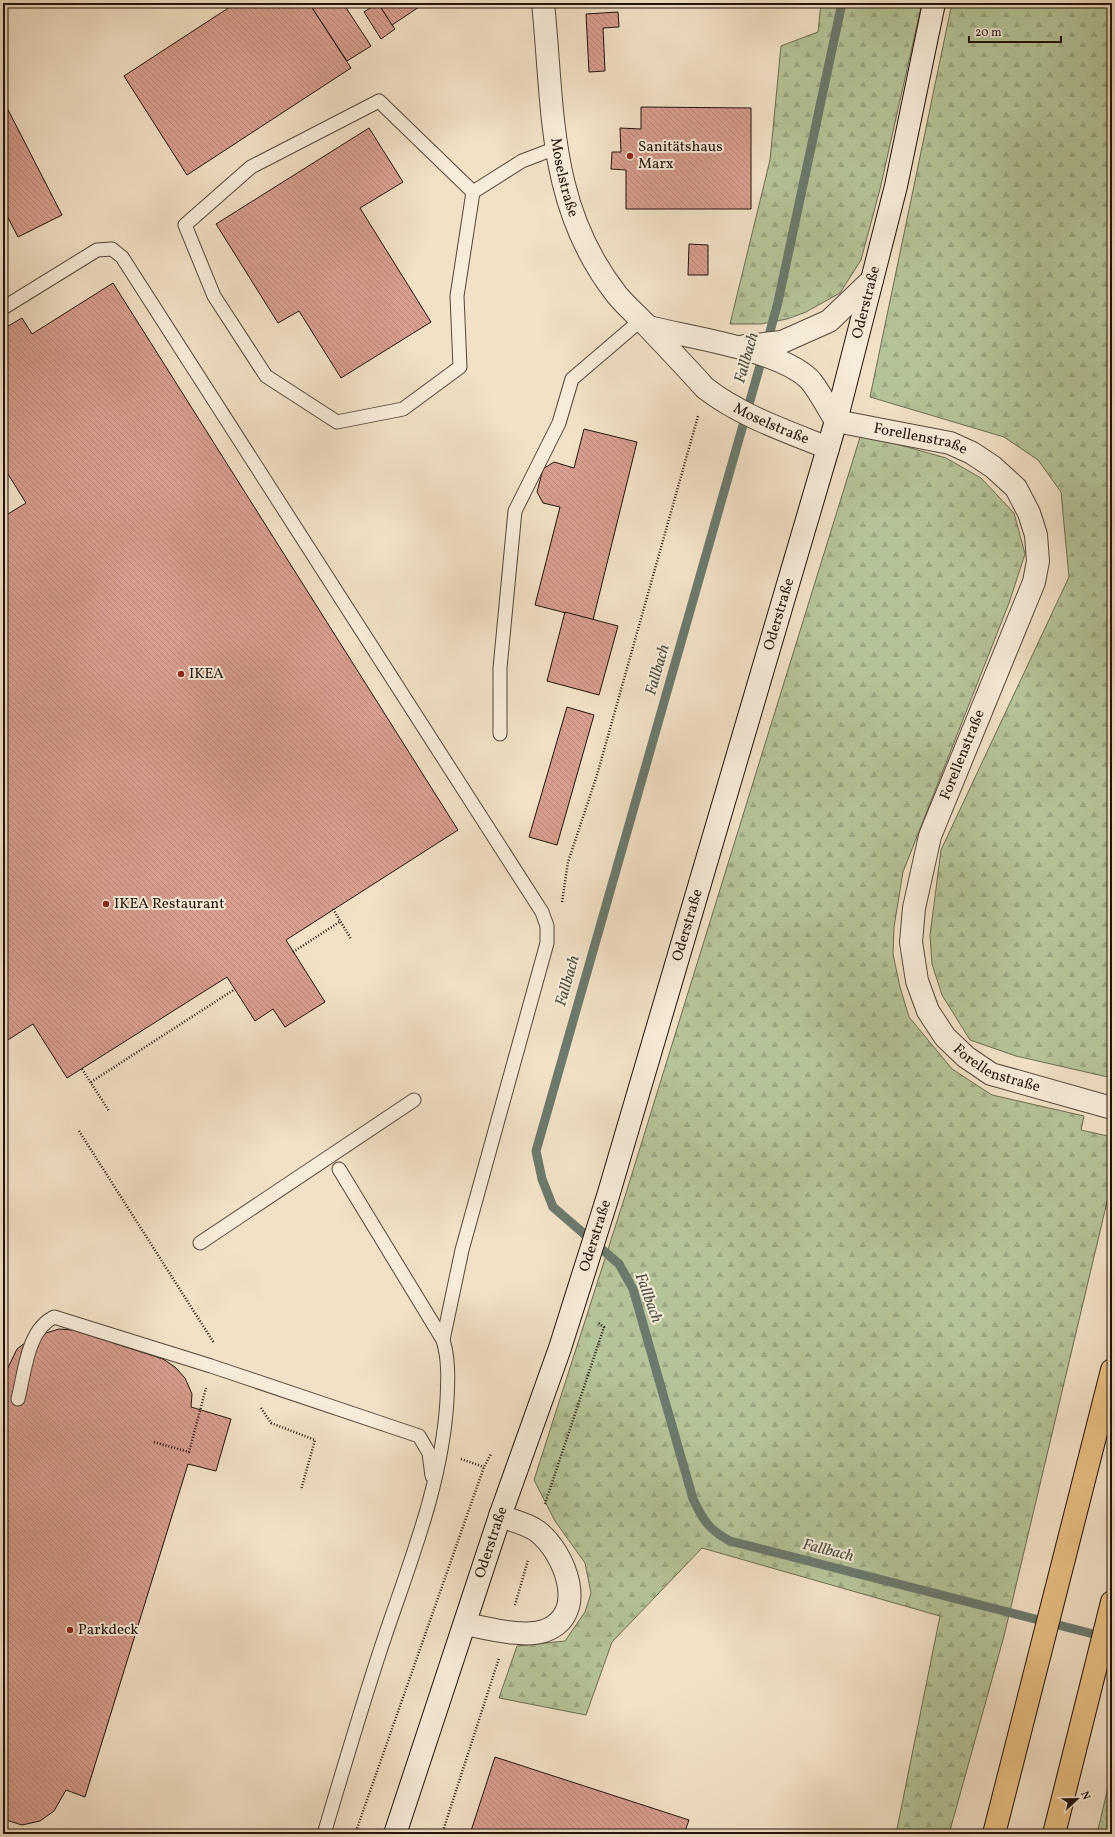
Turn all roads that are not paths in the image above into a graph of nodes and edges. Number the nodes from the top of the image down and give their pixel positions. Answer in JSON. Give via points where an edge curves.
{"nodes":[{"id":1,"x":543,"y":3,"type":"edge"},
{"id":2,"x":934,"y":3,"type":"edge"},
{"id":3,"x":556,"y":148,"type":"junction"},
{"id":4,"x":473,"y":192,"type":"junction"},
{"id":5,"x":872,"y":280,"type":"junction"},
{"id":6,"x":3,"y":308,"type":"edge"},
{"id":7,"x":645,"y":324,"type":"junction"},
{"id":8,"x":780,"y":351,"type":"junction"},
{"id":9,"x":836,"y":421,"type":"junction"},
{"id":10,"x":828,"y":448,"type":"junction"},
{"id":11,"x":500,"y":734,"type":"dead end"},
{"id":12,"x":414,"y":1100,"type":"dead end"},
{"id":13,"x":1112,"y":1108,"type":"edge"},
{"id":14,"x":339,"y":1169,"type":"dead end"},
{"id":15,"x":200,"y":1243,"type":"dead end"},
{"id":16,"x":444,"y":1340,"type":"junction"},
{"id":17,"x":1112,"y":1370,"type":"edge"},
{"id":18,"x":18,"y":1399,"type":"dead end"},
{"id":19,"x":430,"y":1500,"type":"junction"},
{"id":20,"x":500,"y":1516,"type":"junction"},
{"id":21,"x":1112,"y":1602,"type":"edge"},
{"id":22,"x":465,"y":1624,"type":"junction"},
{"id":23,"x":324,"y":1834,"type":"edge"},
{"id":24,"x":395,"y":1834,"type":"edge"},
{"id":25,"x":994,"y":1834,"type":"edge"},
{"id":26,"x":1054,"y":1834,"type":"edge"}],
"edges":[{"from":1,"to":3,"type":"street","name":"Moselstraße"},
{"from":2,"to":5,"type":"street","name":"Oderstraße","via":[[896,186]]},
{"from":3,"to":4,"type":"lane","via":[[522,161]]},
{"from":3,"to":7,"type":"street","name":"Moselstraße","via":[[570,208],[590,254],[618,296]]},
{"from":4,"to":4,"type":"lane","via":[[456,296],[460,367],[403,409],[337,422],[266,376],[214,296],[185,225],[252,168],[379,101]]},
{"from":5,"to":8,"type":"street","via":[[829,321]]},
{"from":5,"to":9,"type":"street","name":"Oderstraße"},
{"from":6,"to":16,"type":"lane","via":[[97,250],[112,249],[122,257],[542,912],[547,926],[547,943],[462,1250]]},
{"from":7,"to":8,"type":"street","via":[[734,347]]},
{"from":7,"to":10,"type":"street","name":"Moselstraße","via":[[713,394],[760,420]]},
{"from":7,"to":11,"type":"lane","via":[[572,379],[560,423],[515,511],[500,668]]},
{"from":8,"to":9,"type":"street","via":[[808,378]]},
{"from":9,"to":10,"type":"street","name":"Oderstraße"},
{"from":9,"to":13,"type":"street","name":"Forellenstraße","via":[[950,443],[972,453],[993,466],[1016,488],[1029,513],[1036,535],[1038,561],[1034,582],[930,836],[914,908],[911,942],[917,981],[928,1010],[945,1037],[966,1057],[991,1074]]},
{"from":10,"to":20,"type":"street","name":"Oderstraße","via":[[608,1196],[574,1305]]},
{"from":12,"to":15,"type":"lane"},
{"from":14,"to":16,"type":"lane"},
{"from":16,"to":19,"type":"lane","via":[[448,1379],[446,1420],[442,1453]]},
{"from":17,"to":25,"type":"highway"},
{"from":18,"to":19,"type":"lane","via":[[33,1336],[45,1321],[54,1317],[212,1366],[419,1436],[429,1453],[432,1472]]},
{"from":19,"to":23,"type":"lane","via":[[360,1713]]},
{"from":20,"to":22,"type":"street","name":"Oderstraße"},
{"from":20,"to":22,"type":"street","via":[[536,1530],[560,1557],[570,1591],[567,1608],[557,1624],[543,1631],[520,1633]]},
{"from":21,"to":26,"type":"highway"},
{"from":22,"to":24,"type":"street","name":"Oderstraße"}]}
